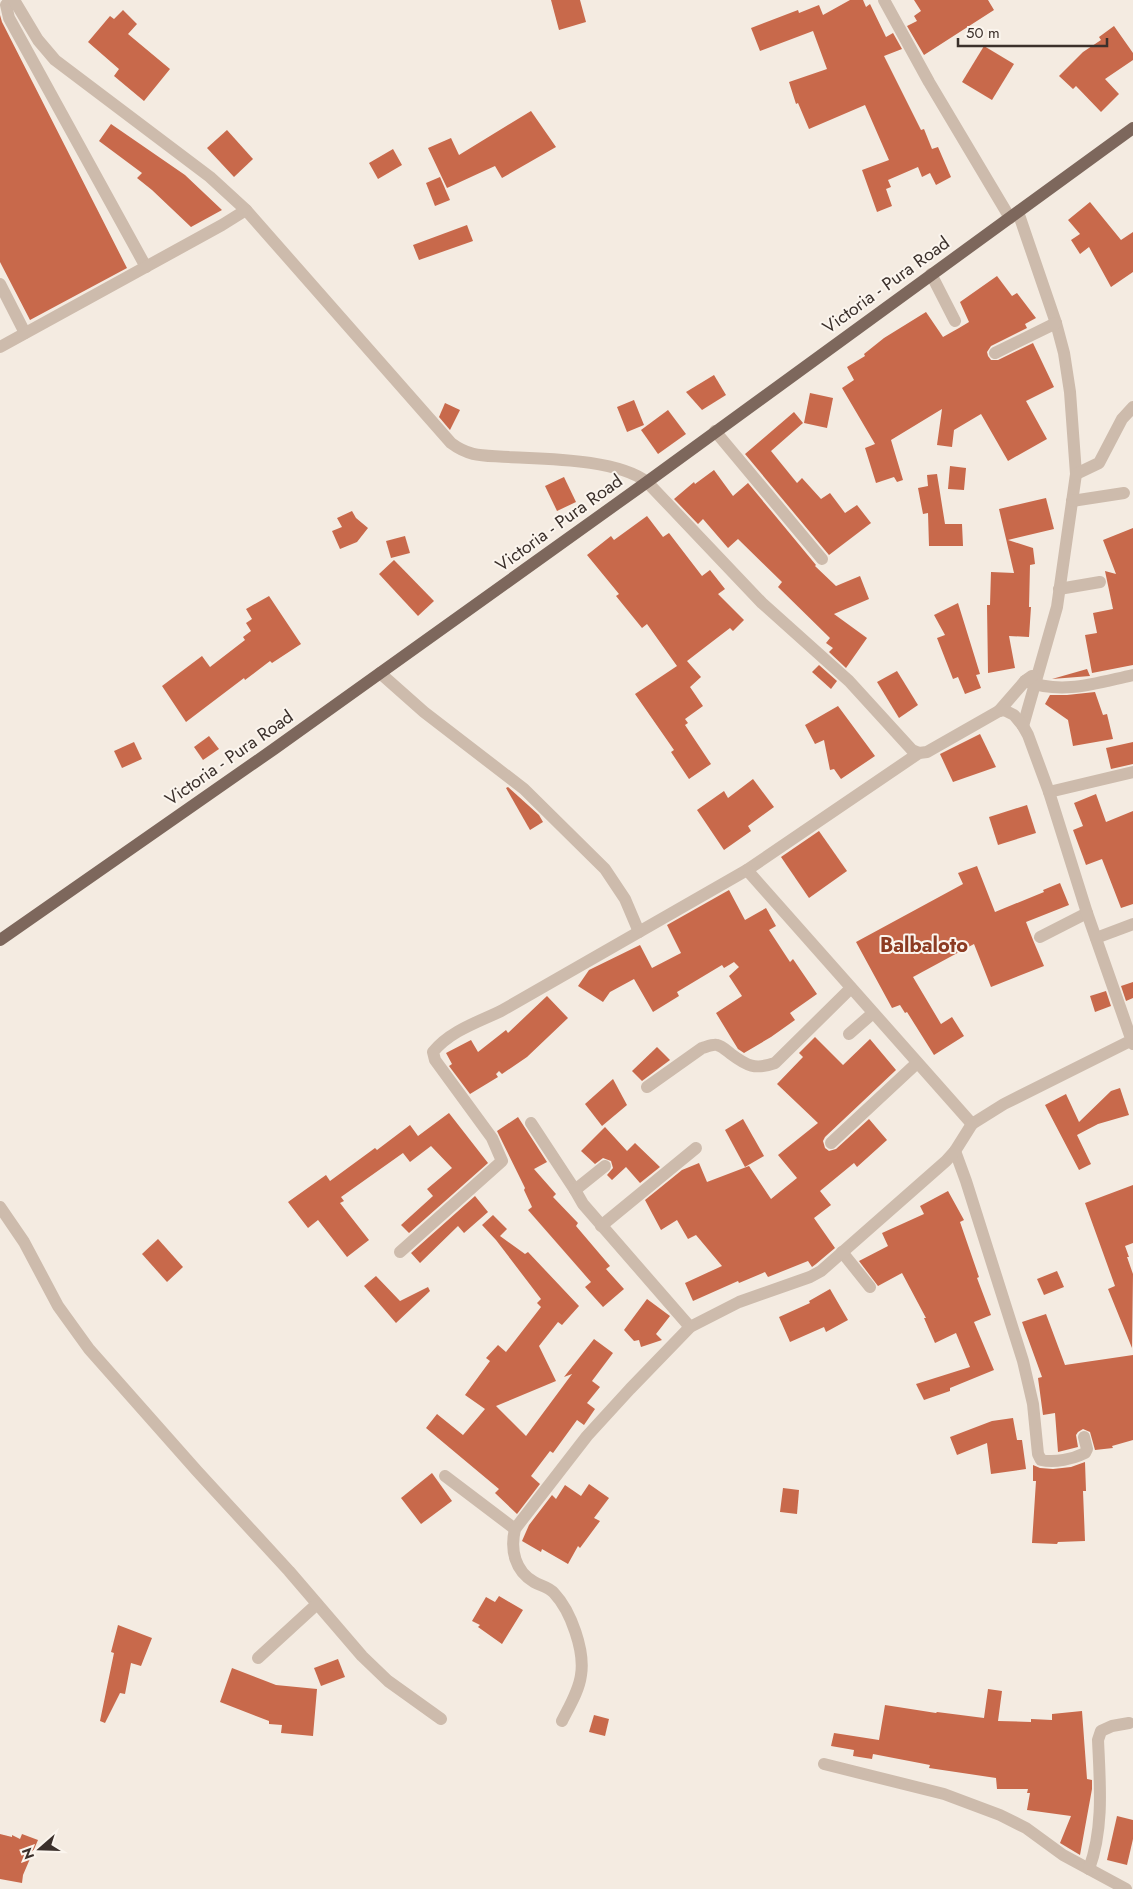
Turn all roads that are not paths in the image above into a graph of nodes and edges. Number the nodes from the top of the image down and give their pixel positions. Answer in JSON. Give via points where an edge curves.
{"nodes":[{"id":1,"x":10,"y":0,"type":"edge"},
{"id":2,"x":14,"y":0,"type":"edge"},
{"id":3,"x":884,"y":0,"type":"edge"},
{"id":4,"x":1133,"y":128,"type":"edge"},
{"id":5,"x":246,"y":210,"type":"junction"},
{"id":6,"x":1014,"y":215,"type":"junction"},
{"id":7,"x":146,"y":266,"type":"junction"},
{"id":8,"x":931,"y":274,"type":"junction"},
{"id":9,"x":0,"y":284,"type":"edge"},
{"id":10,"x":955,"y":321,"type":"dead end"},
{"id":11,"x":1056,"y":323,"type":"junction"},
{"id":12,"x":25,"y":333,"type":"junction"},
{"id":13,"x":0,"y":347,"type":"edge"},
{"id":14,"x":994,"y":353,"type":"dead end"},
{"id":15,"x":1133,"y":407,"type":"edge"},
{"id":16,"x":715,"y":432,"type":"junction"},
{"id":17,"x":1076,"y":474,"type":"junction"},
{"id":18,"x":647,"y":482,"type":"junction"},
{"id":19,"x":1124,"y":492,"type":"dead end"},
{"id":20,"x":1072,"y":501,"type":"junction"},
{"id":21,"x":822,"y":560,"type":"dead end"},
{"id":22,"x":1100,"y":582,"type":"dead end"},
{"id":23,"x":1059,"y":589,"type":"junction"},
{"id":24,"x":380,"y":673,"type":"junction"},
{"id":25,"x":1133,"y":675,"type":"edge"},
{"id":26,"x":1030,"y":683,"type":"junction"},
{"id":27,"x":999,"y":711,"type":"junction"},
{"id":28,"x":1023,"y":726,"type":"junction"},
{"id":29,"x":919,"y":753,"type":"junction"},
{"id":30,"x":1133,"y":772,"type":"edge"},
{"id":31,"x":1049,"y":792,"type":"junction"},
{"id":32,"x":747,"y":870,"type":"junction"},
{"id":33,"x":1087,"y":913,"type":"junction"},
{"id":34,"x":1133,"y":924,"type":"edge"},
{"id":35,"x":639,"y":932,"type":"junction"},
{"id":36,"x":1040,"y":937,"type":"dead end"},
{"id":37,"x":1096,"y":938,"type":"junction"},
{"id":38,"x":0,"y":940,"type":"edge"},
{"id":39,"x":852,"y":988,"type":"junction"},
{"id":40,"x":873,"y":1013,"type":"junction"},
{"id":41,"x":849,"y":1034,"type":"dead end"},
{"id":42,"x":1132,"y":1042,"type":"edge"},
{"id":43,"x":917,"y":1063,"type":"junction"},
{"id":44,"x":648,"y":1087,"type":"dead end"},
{"id":45,"x":531,"y":1123,"type":"dead end"},
{"id":46,"x":972,"y":1124,"type":"junction"},
{"id":47,"x":831,"y":1143,"type":"dead end"},
{"id":48,"x":696,"y":1148,"type":"dead end"},
{"id":49,"x":955,"y":1151,"type":"junction"},
{"id":50,"x":605,"y":1166,"type":"dead end"},
{"id":51,"x":576,"y":1190,"type":"junction"},
{"id":52,"x":0,"y":1206,"type":"edge"},
{"id":53,"x":601,"y":1226,"type":"junction"},
{"id":54,"x":400,"y":1252,"type":"dead end"},
{"id":55,"x":842,"y":1252,"type":"junction"},
{"id":56,"x":870,"y":1287,"type":"dead end"},
{"id":57,"x":690,"y":1327,"type":"junction"},
{"id":58,"x":1084,"y":1437,"type":"dead end"},
{"id":59,"x":445,"y":1476,"type":"dead end"},
{"id":60,"x":515,"y":1529,"type":"junction"},
{"id":61,"x":317,"y":1604,"type":"junction"},
{"id":62,"x":258,"y":1658,"type":"dead end"},
{"id":63,"x":441,"y":1719,"type":"dead end"},
{"id":64,"x":562,"y":1721,"type":"dead end"},
{"id":65,"x":1129,"y":1723,"type":"dead end"},
{"id":66,"x":824,"y":1764,"type":"dead end"},
{"id":67,"x":1089,"y":1869,"type":"junction"},
{"id":68,"x":1126,"y":1889,"type":"edge"}],
"edges":[{"from":1,"to":7,"type":"street","via":[[6,5],[9,18]]},
{"from":2,"to":5,"type":"street","via":[[38,40],[55,60],[210,178]]},
{"from":3,"to":6,"type":"street","via":[[929,82]]},
{"from":4,"to":6,"type":"main road","name":"Victoria - Pura Road"},
{"from":5,"to":7,"type":"street"},
{"from":5,"to":18,"type":"street","via":[[451,443],[461,450],[469,454],[608,466],[627,471]]},
{"from":6,"to":8,"type":"main road","name":"Victoria - Pura Road"},
{"from":6,"to":11,"type":"street"},
{"from":7,"to":12,"type":"street"},
{"from":8,"to":10,"type":"street"},
{"from":8,"to":16,"type":"main road","name":"Victoria - Pura Road"},
{"from":9,"to":12,"type":"street"},
{"from":11,"to":14,"type":"street"},
{"from":11,"to":17,"type":"street","via":[[1070,392]]},
{"from":12,"to":13,"type":"street"},
{"from":15,"to":17,"type":"street","via":[[1122,418],[1099,463]]},
{"from":16,"to":18,"type":"main road","name":"Victoria - Pura Road"},
{"from":16,"to":21,"type":"street"},
{"from":17,"to":20,"type":"street"},
{"from":18,"to":24,"type":"main road","name":"Victoria - Pura Road"},
{"from":18,"to":29,"type":"street","via":[[762,603],[849,681],[912,750]]},
{"from":19,"to":20,"type":"street"},
{"from":20,"to":23,"type":"street"},
{"from":22,"to":23,"type":"street"},
{"from":23,"to":26,"type":"street","via":[[1038,672]]},
{"from":24,"to":35,"type":"street","via":[[424,712],[524,789],[605,869],[625,899]]},
{"from":24,"to":38,"type":"main road","name":"Victoria - Pura Road"},
{"from":25,"to":26,"type":"street","via":[[1065,689]]},
{"from":26,"to":27,"type":"street"},
{"from":26,"to":28,"type":"street"},
{"from":27,"to":28,"type":"street","via":[[1009,712]]},
{"from":27,"to":29,"type":"street","via":[[927,752]]},
{"from":28,"to":31,"type":"street"},
{"from":29,"to":32,"type":"street"},
{"from":30,"to":31,"type":"street"},
{"from":31,"to":33,"type":"street"},
{"from":32,"to":35,"type":"street"},
{"from":32,"to":39,"type":"street"},
{"from":33,"to":36,"type":"street"},
{"from":33,"to":37,"type":"street"},
{"from":34,"to":37,"type":"street"},
{"from":35,"to":54,"type":"street","via":[[501,1011],[462,1029],[433,1052],[435,1060],[492,1138],[502,1161]]},
{"from":37,"to":42,"type":"street"},
{"from":39,"to":40,"type":"street"},
{"from":39,"to":44,"type":"street","via":[[775,1063],[752,1066],[718,1045],[709,1046]]},
{"from":40,"to":41,"type":"street"},
{"from":40,"to":43,"type":"street"},
{"from":42,"to":46,"type":"street","via":[[1004,1104]]},
{"from":43,"to":46,"type":"street"},
{"from":43,"to":47,"type":"street"},
{"from":45,"to":51,"type":"street"},
{"from":46,"to":49,"type":"street"},
{"from":48,"to":53,"type":"street"},
{"from":49,"to":55,"type":"street"},
{"from":49,"to":58,"type":"street","via":[[1023,1361],[1033,1404],[1038,1454],[1041,1460],[1049,1462],[1080,1456],[1087,1448]]},
{"from":50,"to":51,"type":"street"},
{"from":51,"to":53,"type":"street"},
{"from":52,"to":61,"type":"street","via":[[72,1327]]},
{"from":53,"to":57,"type":"street"},
{"from":55,"to":56,"type":"street"},
{"from":55,"to":57,"type":"street","via":[[810,1278],[739,1302]]},
{"from":57,"to":60,"type":"street","via":[[587,1436]]},
{"from":59,"to":60,"type":"street"},
{"from":60,"to":64,"type":"street","via":[[513,1552],[523,1574],[554,1592],[579,1643],[581,1676]]},
{"from":61,"to":62,"type":"street"},
{"from":61,"to":63,"type":"street","via":[[376,1671]]},
{"from":65,"to":67,"type":"street","via":[[1101,1731],[1098,1740],[1099,1828]]},
{"from":66,"to":67,"type":"street","via":[[944,1794],[1000,1815]]},
{"from":67,"to":68,"type":"street"}]}
